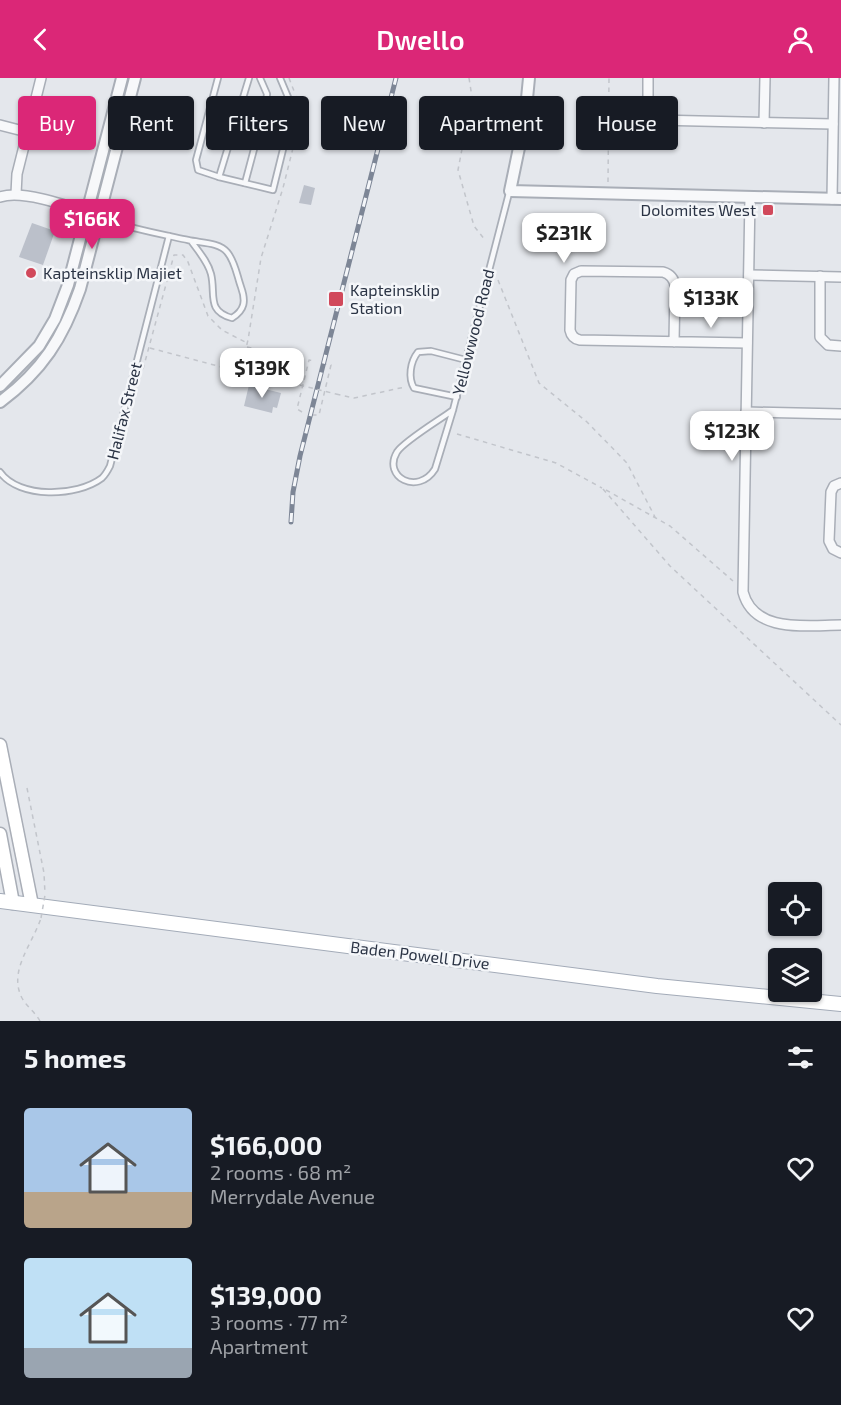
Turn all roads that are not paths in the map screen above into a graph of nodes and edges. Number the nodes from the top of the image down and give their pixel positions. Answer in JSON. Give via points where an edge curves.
{"nodes":[{"id":1,"x":41,"y":78,"type":"edge"},
{"id":2,"x":122,"y":78,"type":"edge"},
{"id":3,"x":135,"y":78,"type":"edge"},
{"id":4,"x":218,"y":78,"type":"edge"},
{"id":5,"x":249,"y":78,"type":"edge"},
{"id":6,"x":260,"y":78,"type":"edge"},
{"id":7,"x":280,"y":78,"type":"edge"},
{"id":8,"x":529,"y":78,"type":"edge"},
{"id":9,"x":648,"y":78,"type":"edge"},
{"id":10,"x":765,"y":78,"type":"edge"},
{"id":11,"x":834,"y":78,"type":"edge"},
{"id":12,"x":36,"y":96,"type":"edge"},
{"id":13,"x":764,"y":123,"type":"junction"},
{"id":14,"x":833,"y":124,"type":"junction"},
{"id":15,"x":0,"y":125,"type":"edge"},
{"id":16,"x":18,"y":130,"type":"edge"},
{"id":17,"x":23,"y":150,"type":"edge"},
{"id":18,"x":219,"y":177,"type":"junction"},
{"id":19,"x":245,"y":183,"type":"junction"},
{"id":20,"x":510,"y":191,"type":"junction"},
{"id":21,"x":16,"y":194,"type":"junction"},
{"id":22,"x":0,"y":197,"type":"edge"},
{"id":23,"x":750,"y":197,"type":"junction"},
{"id":24,"x":836,"y":199,"type":"edge"},
{"id":25,"x":87,"y":213,"type":"junction"},
{"id":26,"x":99,"y":216,"type":"junction"},
{"id":27,"x":169,"y":236,"type":"junction"},
{"id":28,"x":191,"y":241,"type":"junction"},
{"id":29,"x":749,"y":275,"type":"junction"},
{"id":30,"x":820,"y":276,"type":"junction"},
{"id":31,"x":841,"y":277,"type":"edge"},
{"id":32,"x":674,"y":342,"type":"junction"},
{"id":33,"x":747,"y":343,"type":"junction"},
{"id":34,"x":841,"y":345,"type":"edge"},
{"id":35,"x":466,"y":360,"type":"junction"},
{"id":36,"x":0,"y":386,"type":"edge"},
{"id":37,"x":457,"y":397,"type":"junction"},
{"id":38,"x":0,"y":402,"type":"edge"},
{"id":39,"x":453,"y":410,"type":"junction"},
{"id":40,"x":746,"y":412,"type":"junction"},
{"id":41,"x":841,"y":414,"type":"edge"},
{"id":42,"x":0,"y":472,"type":"edge"},
{"id":43,"x":841,"y":483,"type":"edge"},
{"id":44,"x":841,"y":553,"type":"edge"},
{"id":45,"x":841,"y":626,"type":"edge"},
{"id":46,"x":0,"y":745,"type":"edge"},
{"id":47,"x":0,"y":834,"type":"edge"},
{"id":48,"x":6,"y":902,"type":"edge"},
{"id":49,"x":32,"y":905,"type":"junction"},
{"id":50,"x":841,"y":1004,"type":"edge"}],
"edges":[{"from":1,"to":12,"type":"street"},
{"from":2,"to":25,"type":"street"},
{"from":3,"to":26,"type":"street"},
{"from":4,"to":18,"type":"lane","via":[[196,166],[203,173]]},
{"from":5,"to":18,"type":"lane"},
{"from":6,"to":19,"type":"lane","via":[[267,94],[266,104]]},
{"from":7,"to":19,"type":"lane","via":[[288,97],[290,121],[273,189]]},
{"from":8,"to":20,"type":"street","name":"Yellowwood Road"},
{"from":9,"to":13,"type":"street","via":[[648,113],[656,120]]},
{"from":10,"to":13,"type":"street"},
{"from":11,"to":14,"type":"street"},
{"from":13,"to":14,"type":"street"},
{"from":14,"to":24,"type":"street"},
{"from":15,"to":16,"type":"street"},
{"from":17,"to":21,"type":"street"},
{"from":18,"to":19,"type":"lane"},
{"from":20,"to":23,"type":"street"},
{"from":20,"to":35,"type":"lane","name":"Yellowwood Road"},
{"from":21,"to":22,"type":"street"},
{"from":21,"to":25,"type":"street"},
{"from":23,"to":24,"type":"street"},
{"from":23,"to":29,"type":"street"},
{"from":25,"to":26,"type":"street"},
{"from":25,"to":36,"type":"street","via":[[69,285],[55,319],[39,346]]},
{"from":26,"to":27,"type":"lane"},
{"from":26,"to":38,"type":"street","via":[[69,321],[41,365]]},
{"from":27,"to":28,"type":"lane"},
{"from":27,"to":42,"type":"lane","name":"Halifax Street","via":[[110,466],[102,477],[78,489],[57,493],[12,483]]},
{"from":28,"to":28,"type":"lane","via":[[218,246],[229,254],[244,296],[239,314],[232,318],[216,309],[211,275]]},
{"from":29,"to":30,"type":"street"},
{"from":29,"to":33,"type":"street"},
{"from":30,"to":31,"type":"street"},
{"from":30,"to":34,"type":"street","via":[[820,337],[828,345]]},
{"from":32,"to":32,"type":"street","via":[[675,286],[670,274],[574,274],[570,330],[574,338]]},
{"from":32,"to":33,"type":"street"},
{"from":33,"to":40,"type":"street"},
{"from":35,"to":37,"type":"lane","name":"Yellowwood Road"},
{"from":35,"to":37,"type":"lane","via":[[431,351],[418,352],[414,358],[410,380],[414,388]]},
{"from":37,"to":39,"type":"lane","name":"Yellowwood Road"},
{"from":39,"to":39,"type":"lane","name":"Yellowwood Road","via":[[433,473],[417,482],[400,478],[394,466],[397,451]]},
{"from":40,"to":41,"type":"street"},
{"from":40,"to":45,"type":"street","via":[[743,592],[747,603],[768,621]]},
{"from":43,"to":44,"type":"street","via":[[831,492],[830,541],[833,549]]},
{"from":46,"to":49,"type":"main road"},
{"from":47,"to":48,"type":"main road"},
{"from":48,"to":49,"type":"main road","name":"Baden Powell Drive"},
{"from":49,"to":50,"type":"main road","name":"Baden Powell Drive","via":[[646,985]]}]}
